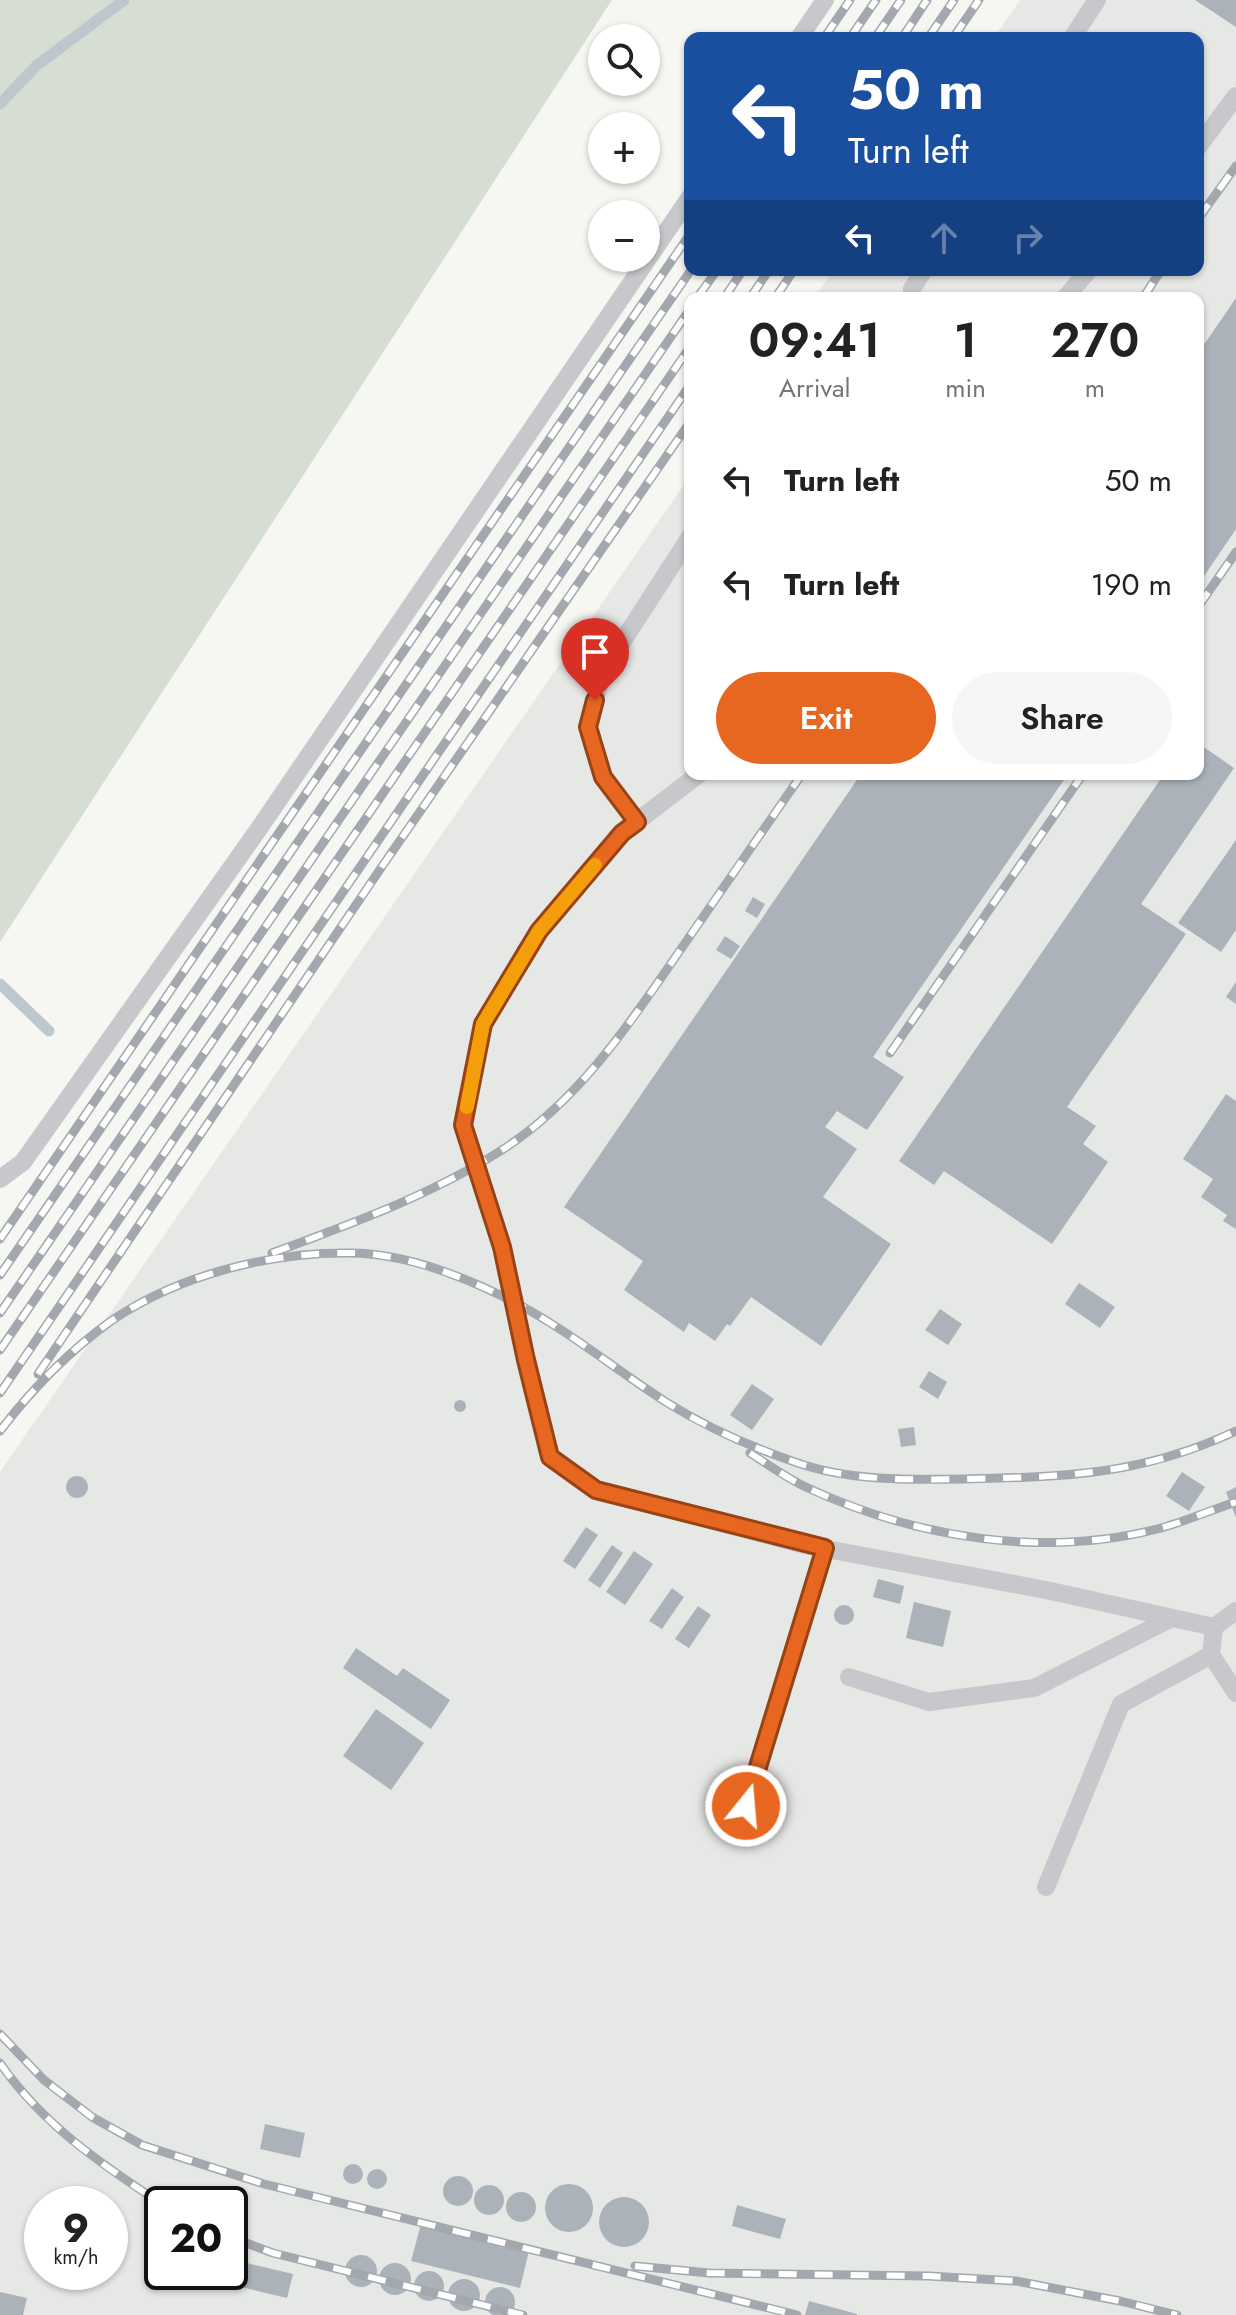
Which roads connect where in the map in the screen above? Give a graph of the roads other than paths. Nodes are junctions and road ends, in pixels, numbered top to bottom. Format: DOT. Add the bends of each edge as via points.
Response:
graph roads {
  1 [pos="825,0"];
  2 [pos="1097,0"];
  3 [pos="803,32"];
  4 [pos="1076,32"];
  5 [pos="1236,96"];
  6 [pos="1204,139"];
  7 [pos="684,206"];
  8 [pos="1084,276"];
  9 [pos="1070,292"];
  10 [pos="684,546"];
  11 [pos="691,780"];
  12 [pos="637,822"];
  13 [pos="0,1179"];
  14 [pos="825,1548"];
  15 [pos="1236,1611"];
  16 [pos="1172,1618"];
  17 [pos="1214,1627"];
  18 [pos="1211,1655"];
  19 [pos="849,1677"];
  20 [pos="1236,1693"];
  21 [pos="746,1806"];
  22 [pos="1046,1887"];
  1 -- 3 [label="lane"];
  2 -- 4 [label="lane"];
  5 -- 6 [label="lane"];
  7 -- 13 [label="lane" via="258,830 23,1162"];
  8 -- 9 [label="lane"];
  10 -- 12 [label="lane" via="602,673 588,727 603,777"];
  11 -- 12 [label="lane"];
  12 -- 14 [label="lane" via="539,931 483,1024 463,1125 502,1247 550,1457 596,1490"];
  14 -- 16 [label="lane"];
  14 -- 21 [label="lane"];
  15 -- 17 [label="lane"];
  16 -- 17 [label="lane"];
  16 -- 19 [label="lane" via="1034,1688 929,1702"];
  17 -- 18 [label="lane"];
  18 -- 20 [label="lane"];
  18 -- 22 [label="lane" via="1121,1704"];
}
